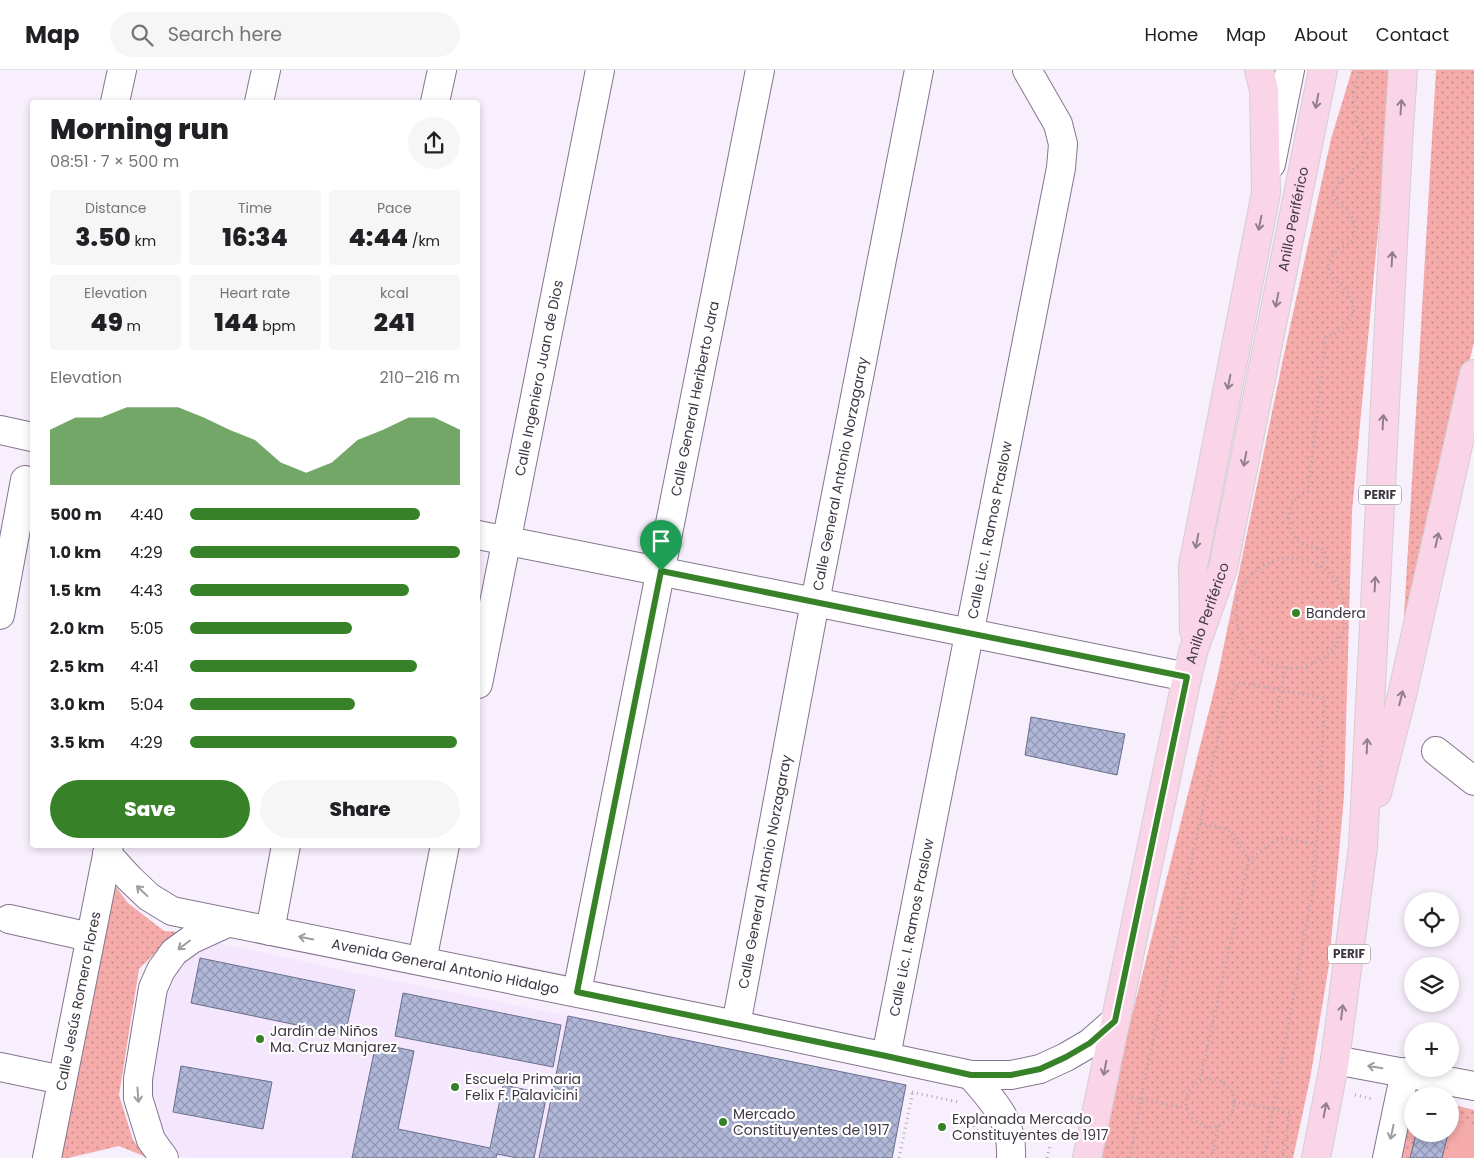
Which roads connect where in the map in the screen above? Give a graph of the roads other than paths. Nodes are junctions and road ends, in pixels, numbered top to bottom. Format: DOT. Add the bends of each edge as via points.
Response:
graph roads {
  1 [pos="122,70"];
  2 [pos="266,70"];
  3 [pos="442,70"];
  4 [pos="600,70"];
  5 [pos="760,70"];
  6 [pos="919,70"];
  7 [pos="1027,70"];
  8 [pos="1258,70"];
  9 [pos="1290,70"];
  10 [pos="1323,70"];
  11 [pos="1403,70"];
  12 [pos="115,100"];
  13 [pos="259,100"];
  14 [pos="435,100"];
  15 [pos="1266,193"];
  16 [pos="1474,374"];
  17 [pos="0,430"];
  18 [pos="30,437"];
  19 [pos="25,480"];
  20 [pos="480,536"];
  21 [pos="506,541"];
  22 [pos="661,571"];
  23 [pos="815,602"];
  24 [pos="0,615"];
  25 [pos="970,633"];
  26 [pos="1194,649"];
  27 [pos="480,674"];
  28 [pos="1187,677"];
  29 [pos="1436,751"];
  30 [pos="1474,781"];
  31 [pos="1363,847"];
  32 [pos="285,848"];
  33 [pos="444,848"];
  34 [pos="108,849"];
  35 [pos="9,919"];
  36 [pos="227,923"];
  37 [pos="270,931"];
  38 [pos="90,937"];
  39 [pos="422,961"];
  40 [pos="577,992"];
  41 [pos="1115,1021"];
  42 [pos="736,1025"];
  43 [pos="886,1056"];
  44 [pos="1335,1060"];
  45 [pos="0,1067"];
  46 [pos="1404,1072"];
  47 [pos="971,1075"];
  48 [pos="1404,1077"];
  49 [pos="1430,1077"];
  50 [pos="62,1080"];
  51 [pos="1474,1086"];
  52 [pos="47,1158"];
  53 [pos="164,1158"];
  54 [pos="1011,1158"];
  55 [pos="1087,1158"];
  56 [pos="1316,1158"];
  57 [pos="1387,1158"];
  1 -- 12 [label="street"];
  2 -- 13 [label="street"];
  3 -- 14 [label="street"];
  4 -- 21 [label="street, Calle Ingeniero Juan de Dios"];
  5 -- 22 [label="street, Calle General Heriberto Jara"];
  6 -- 23 [label="street, Calle General Antonio Norzagaray"];
  7 -- 25 [label="street, Calle Lic. I. Ramos Praslow" via="1058,124 1063,144 1061,168"];
  8 -- 15 [label="main road" via="1264,90"];
  9 -- 15 [label="street"];
  10 -- 26 [label="main road, Anillo Periférico, one-way" via="1223,568"];
  31 -- 11 [label="main road, PERIF, one-way"];
  15 -- 26 [label="main road, one-way" via="1193,566"];
  31 -- 16 [label="main road, one-way" via="1402,695"];
  17 -- 18 [label="street"];
  19 -- 24 [label="street"];
  20 -- 21 [label="street"];
  21 -- 22 [label="street"];
  21 -- 27 [label="street, Calle Ingeniero Juan de Dios"];
  22 -- 23 [label="street"];
  22 -- 40 [label="street, Calle General Heriberto Jara"];
  23 -- 25 [label="street"];
  23 -- 42 [label="street, Calle General Antonio Norzagaray"];
  25 -- 28 [label="street"];
  25 -- 43 [label="street, Calle Lic. I. Ramos Praslow"];
  26 -- 28 [label="main road, Anillo Periférico"];
  28 -- 41 [label="main road, Anillo Periférico"];
  29 -- 30 [label="street"];
  44 -- 31 [label="main road, PERIF, one-way"];
  32 -- 37 [label="street"];
  33 -- 39 [label="street"];
  36 -- 34 [label="street, Avenida General Antonio Hidalgo, one-way" via="172,911 149,898 129,878"];
  34 -- 38 [label="street, Calle Jesús Romero Flores"];
  35 -- 38 [label="street"];
  36 -- 37 [label="street, Avenida General Antonio Hidalgo"];
  36 -- 53 [label="street, one-way" via="192,938 174,952 153,988 138,1079 138,1098 151,1140"];
  39 -- 37 [label="street, Avenida General Antonio Hidalgo, one-way"];
  38 -- 50 [label="street, Calle Jesús Romero Flores"];
  39 -- 40 [label="street, Avenida General Antonio Hidalgo"];
  40 -- 42 [label="street, Avenida General Antonio Hidalgo"];
  41 -- 47 [label="street, Avenida General Antonio Hidalgo" via="1090,1043 1040,1069 1011,1075"];
  41 -- 55 [label="main road, Anillo Periférico, one-way"];
  42 -- 43 [label="street, Avenida General Antonio Hidalgo"];
  43 -- 47 [label="street, Avenida General Antonio Hidalgo"];
  46 -- 44 [label="street, one-way"];
  56 -- 44 [label="main road, PERIF, one-way"];
  45 -- 50 [label="street"];
  47 -- 54 [label="street" via="1008,1126"];
  48 -- 57 [label="street, one-way"];
  49 -- 51 [label="street"];
  50 -- 52 [label="street, Calle Jesús Romero Flores"];
}
